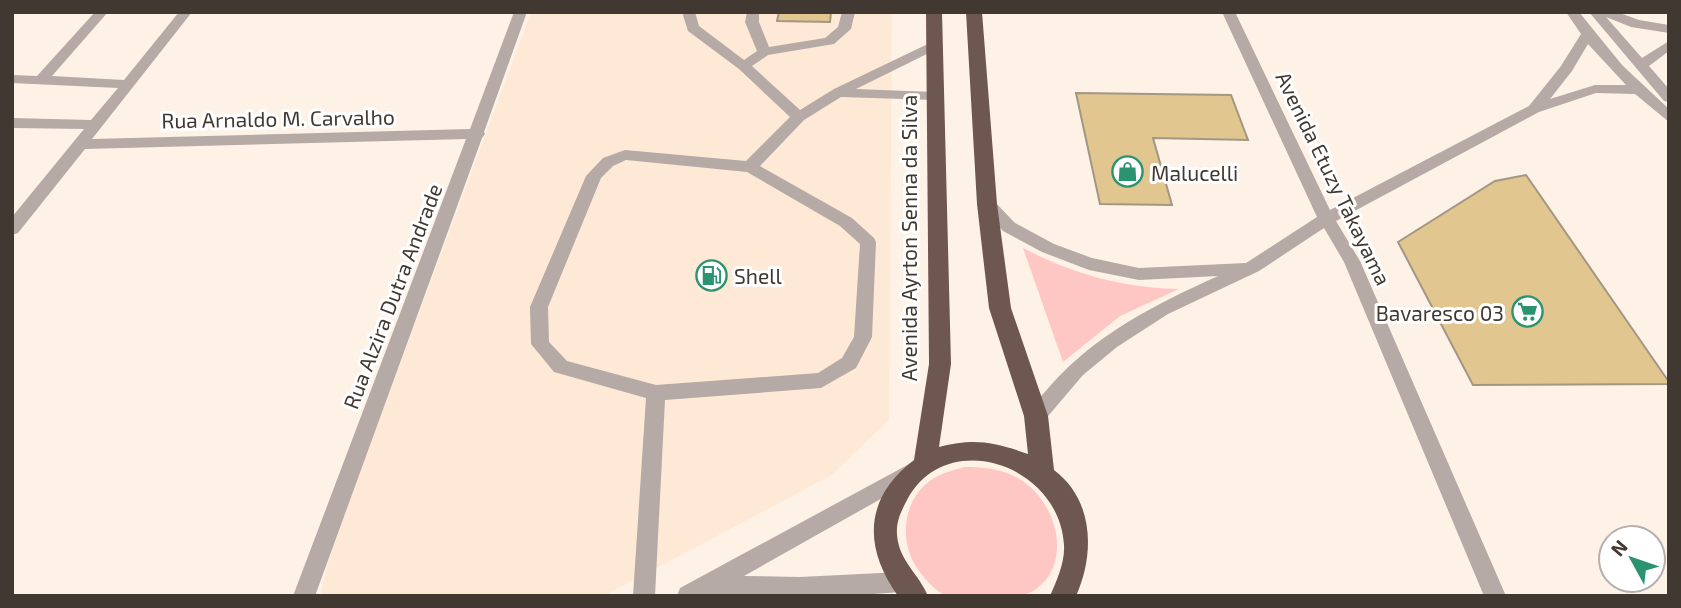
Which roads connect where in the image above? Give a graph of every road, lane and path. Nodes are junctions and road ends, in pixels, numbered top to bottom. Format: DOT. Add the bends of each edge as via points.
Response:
graph roads {
  1 [pos="102,12"];
  2 [pos="186,12"];
  3 [pos="521,12"];
  4 [pos="688,12"];
  5 [pos="753,12"];
  6 [pos="849,12"];
  7 [pos="934,12"];
  8 [pos="974,12"];
  9 [pos="1228,12"];
  10 [pos="1572,12"];
  11 [pos="1595,12"];
  12 [pos="1605,12"];
  13 [pos="1669,29"];
  14 [pos="1587,35"];
  15 [pos="1669,45"];
  16 [pos="934,46"];
  17 [pos="764,52"];
  18 [pos="1642,64"];
  19 [pos="744,66"];
  20 [pos="12,79"];
  21 [pos="40,80"];
  22 [pos="128,84"];
  23 [pos="1637,90"];
  24 [pos="839,92"];
  25 [pos="934,96"];
  26 [pos="1669,98"];
  27 [pos="1534,109"];
  28 [pos="799,117"];
  29 [pos="1669,117"];
  30 [pos="12,123"];
  31 [pos="95,125"];
  32 [pos="478,134"];
  33 [pos="79,144"];
  34 [pos="750,167"];
  35 [pos="987,204"];
  36 [pos="1326,219"];
  37 [pos="12,229"];
  38 [pos="1253,267"];
  39 [pos="656,393"];
  40 [pos="1035,416"];
  41 [pos="918,467"];
  42 [pos="1042,475"];
  43 [pos="1075,583"];
  44 [pos="710,586"];
  45 [pos="908,589"];
  46 [pos="304,596"];
  47 [pos="644,596"];
  48 [pos="688,596"];
  49 [pos="1063,596"];
  50 [pos="1496,596"];
  1 -- 21 [label="street"];
  2 -- 22 [label="street"];
  3 -- 32 [label="street, Rua Alzira Dutra Andrade"];
  4 -- 19 [label="street" via="693,29"];
  5 -- 17 [label="street" via="752,23"];
  6 -- 17 [label="street" via="844,29 829,41"];
  7 -- 16 [label="highway, Avenida Ayrton Senna da Silva"];
  8 -- 35 [label="highway"];
  9 -- 36 [label="street, Avenida Etuzy Takayama"];
  10 -- 14 [label="street"];
  11 -- 18 [label="street"];
  12 -- 13 [label="street" via="1636,24"];
  14 -- 23 [label="street"];
  14 -- 27 [label="street"];
  15 -- 18 [label="street"];
  16 -- 24 [label="street"];
  16 -- 25 [label="highway, Avenida Ayrton Senna da Silva"];
  17 -- 19 [label="street"];
  18 -- 26 [label="street"];
  19 -- 28 [label="street"];
  20 -- 21 [label="street"];
  21 -- 22 [label="street"];
  22 -- 31 [label="street"];
  23 -- 27 [label="street" via="1595,89"];
  23 -- 29 [label="street"];
  24 -- 25 [label="street"];
  24 -- 28 [label="street"];
  25 -- 41 [label="highway, Avenida Ayrton Senna da Silva" via="940,364"];
  27 -- 36 [label="street"];
  28 -- 34 [label="street"];
  30 -- 31 [label="street"];
  31 -- 33 [label="street"];
  32 -- 33 [label="street, Rua Arnaldo M. Carvalho"];
  32 -- 46 [label="street, Rua Alzira Dutra Andrade"];
  33 -- 37 [label="street"];
  34 -- 39 [label="street" via="846,222 868,242 863,337 849,363 821,380"];
  34 -- 39 [label="street" via="625,155 608,162 594,176 539,307 540,344 561,367"];
  35 -- 38 [label="street" via="1009,227 1089,264 1139,274"];
  35 -- 40 [label="highway" via="1000,308"];
  36 -- 38 [label="street"];
  36 -- 50 [label="street, Avenida Etuzy Takayama" via="1352,261"];
  38 -- 40 [label="street" via="1162,309 1111,342 1076,370"];
  39 -- 47 [label="street"];
  40 -- 42 [label="highway"];
  41 -- 42 [label="highway" via="961,450 989,451 1017,459"];
  41 -- 44 [label="street"];
  41 -- 45 [label="highway" via="894,494 885,522 887,552"];
  42 -- 43 [label="highway" via="1062,496 1073,518"];
  43 -- 49 [label="highway"];
  44 -- 45 [label="street"];
  44 -- 48 [label="street"];
}
